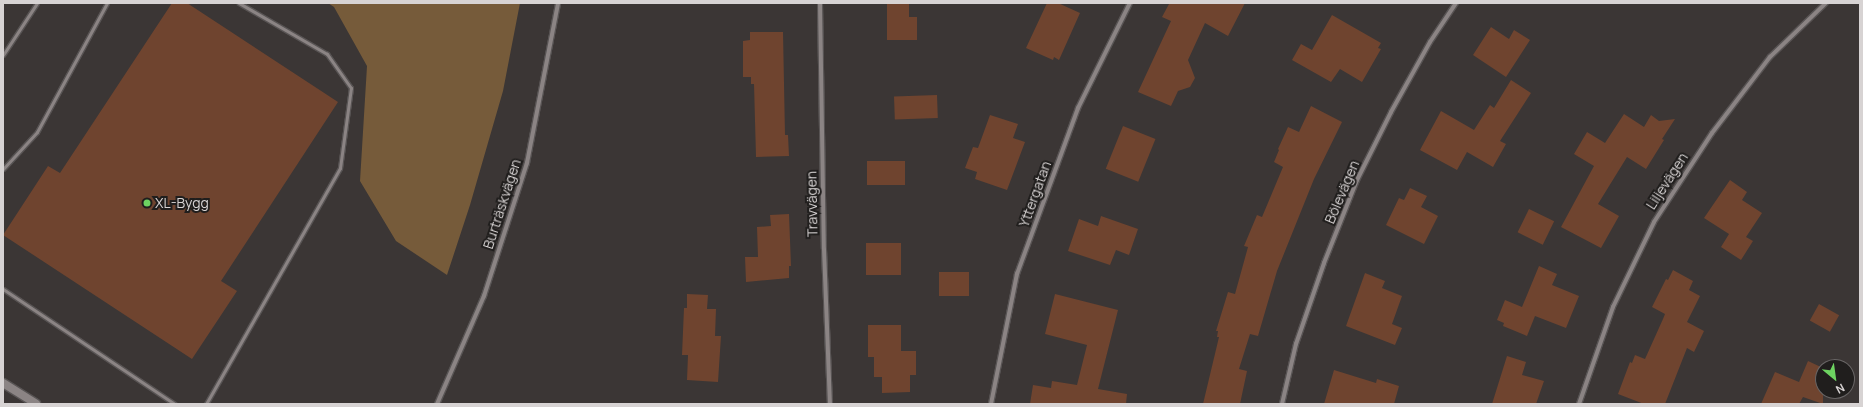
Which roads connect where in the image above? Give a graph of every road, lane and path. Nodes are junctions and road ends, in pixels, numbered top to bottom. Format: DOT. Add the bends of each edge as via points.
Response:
graph roads {
  1 [pos="37,3"];
  2 [pos="107,3"];
  3 [pos="239,3"];
  4 [pos="558,3"];
  5 [pos="820,3"];
  6 [pos="1130,3"];
  7 [pos="1456,3"];
  8 [pos="1826,3"];
  9 [pos="3,55"];
  10 [pos="3,169"];
  11 [pos="3,290"];
  12 [pos="3,383"];
  13 [pos="36,404"];
  14 [pos="175,404"];
  15 [pos="206,404"];
  16 [pos="437,404"];
  17 [pos="830,404"];
  18 [pos="991,404"];
  19 [pos="1282,404"];
  20 [pos="1579,404"];
  1 -- 9 [label="lane"];
  2 -- 10 [label="lane" via="37,132"];
  3 -- 15 [label="lane" via="327,54 351,88 340,168"];
  4 -- 16 [label="street, Burträskvägen" via="527,163 484,296"];
  5 -- 17 [label="street, Travvägen" via="824,249"];
  6 -- 18 [label="street, Yttergatan" via="1078,108 1017,274"];
  7 -- 19 [label="street, Bölevägen" via="1391,112 1357,180 1296,344"];
  8 -- 20 [label="street, Liljevägen" via="1770,57 1712,133 1654,222 1613,307"];
  11 -- 14 [label="lane"];
  12 -- 13 [label="street"];
}
